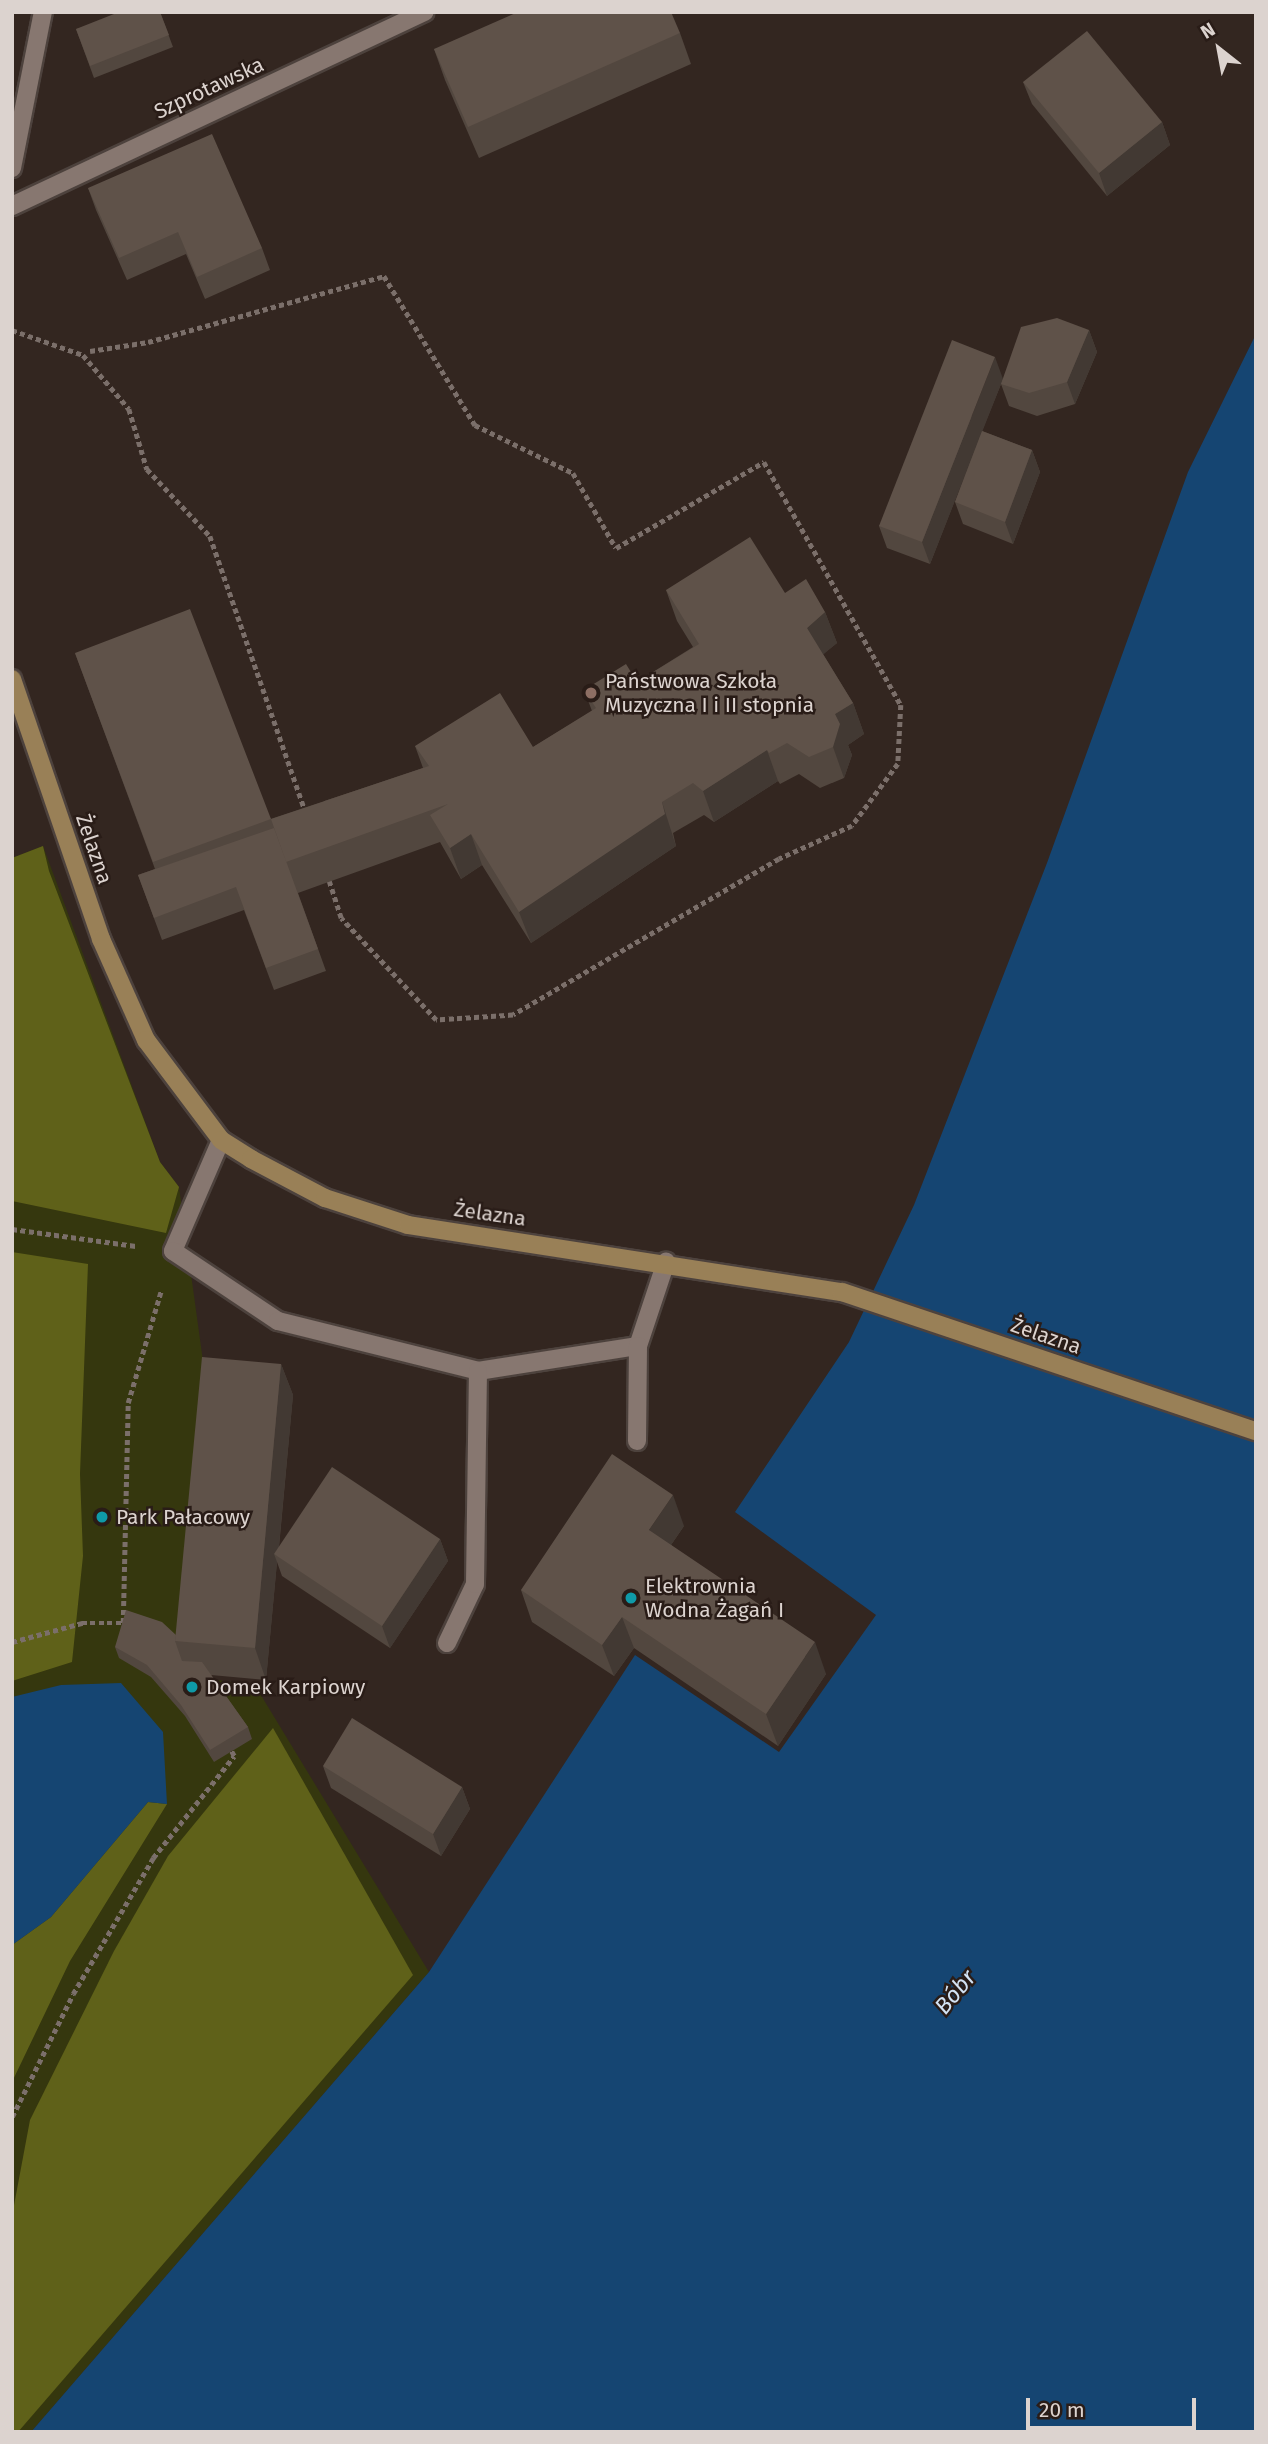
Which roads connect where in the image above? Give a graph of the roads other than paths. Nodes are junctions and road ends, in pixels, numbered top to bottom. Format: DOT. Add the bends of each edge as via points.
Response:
graph roads {
  1 [pos="43,12"];
  2 [pos="425,12"];
  3 [pos="12,169"];
  4 [pos="12,206"];
  5 [pos="12,680"];
  6 [pos="221,1140"];
  7 [pos="666,1262"];
  8 [pos="638,1346"];
  9 [pos="478,1371"];
  10 [pos="1256,1431"];
  11 [pos="638,1441"];
  12 [pos="447,1643"];
  1 -- 3 [label="street"];
  2 -- 4 [label="street, Szprotawska"];
  5 -- 6 [label="street, Żelazna" via="101,939 146,1040"];
  6 -- 7 [label="street, Żelazna" via="326,1198 408,1225"];
  6 -- 9 [label="street" via="173,1251 278,1321"];
  7 -- 8 [label="street"];
  7 -- 10 [label="street, Żelazna" via="842,1292"];
  8 -- 9 [label="street"];
  8 -- 11 [label="street"];
  9 -- 12 [label="street" via="475,1584"];
}
